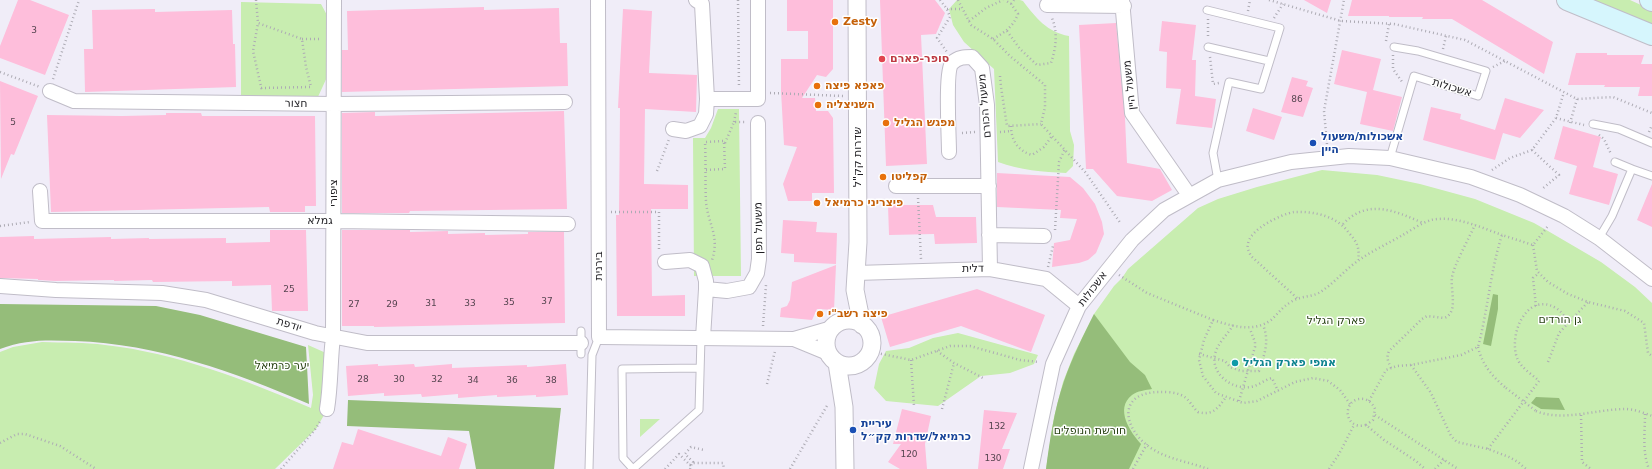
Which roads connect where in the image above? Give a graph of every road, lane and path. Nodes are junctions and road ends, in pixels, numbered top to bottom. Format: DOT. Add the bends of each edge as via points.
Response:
graph roads {
  1 [pos="79,0"];
  2 [pos="256,0"];
  3 [pos="334,0"];
  4 [pos="598,0"];
  5 [pos="738,0"];
  6 [pos="758,0"];
  7 [pos="857,0"];
  8 [pos="940,0"];
  9 [pos="958,0"];
  10 [pos="1004,0"];
  11 [pos="1014,0"];
  12 [pos="1269,0"];
  13 [pos="1344,0"];
  14 [pos="1567,0"];
  15 [pos="700,1"];
  16 [pos="1123,3"];
  17 [pos="1011,4"];
  18 [pos="1284,4"];
  19 [pos="1047,5"];
  20 [pos="947,9"];
  21 [pos="963,9"];
  22 [pos="1207,10"];
  23 [pos="969,21"];
  24 [pos="1341,21"];
  25 [pos="258,24"];
  26 [pos="1389,24"];
  27 [pos="1270,25"];
  28 [pos="1007,31"];
  29 [pos="1652,35"];
  30 [pos="1446,36"];
  31 [pos="937,38"];
  32 [pos="302,39"];
  33 [pos="334,39"];
  34 [pos="993,39"];
  35 [pos="1385,45"];
  36 [pos="1208,47"];
  37 [pos="1394,47"];
  38 [pos="1440,57"];
  39 [pos="1269,61"];
  40 [pos="1393,69"];
  41 [pos="0,72"];
  42 [pos="1000,76"];
  43 [pos="261,88"];
  44 [pos="50,91"];
  45 [pos="1409,91"];
  46 [pos="1564,92"];
  47 [pos="758,93"];
  48 [pos="858,96"];
  49 [pos="707,99"];
  50 [pos="739,99"];
  51 [pos="1577,99"];
  52 [pos="565,102"];
  53 [pos="266,103"];
  54 [pos="334,104"];
  55 [pos="1652,114"];
  56 [pos="1556,118"];
  57 [pos="758,123"];
  58 [pos="1570,123"];
  59 [pos="1041,124"];
  60 [pos="1590,125"];
  61 [pos="1011,126"];
  62 [pos="673,129"];
  63 [pos="988,132"];
  64 [pos="949,134"];
  65 [pos="1052,136"];
  66 [pos="1652,143"];
  67 [pos="724,144"];
  68 [pos="1327,144"];
  69 [pos="1064,149"];
  70 [pos="1532,150"];
  71 [pos="949,152"];
  72 [pos="1390,158"];
  73 [pos="1615,162"];
  74 [pos="1632,168"];
  75 [pos="657,170"];
  76 [pos="706,170"];
  77 [pos="1492,170"];
  78 [pos="1652,176"];
  79 [pos="1218,180"];
  80 [pos="896,186"];
  81 [pos="918,186"];
  82 [pos="989,186"];
  83 [pos="1542,189"];
  84 [pos="40,191"];
  85 [pos="1189,195"];
  86 [pos="598,212"];
  87 [pos="42,221"];
  88 [pos="334,221"];
  89 [pos="568,224"];
  90 [pos="1121,224"];
  91 [pos="1343,224"];
  92 [pos="1424,224"];
  93 [pos="1475,225"];
  94 [pos="0,226"];
  95 [pos="1548,226"];
  96 [pos="989,235"];
  97 [pos="1502,235"];
  98 [pos="1049,236"];
  99 [pos="1599,238"];
  100 [pos="1533,244"];
  101 [pos="1358,261"];
  102 [pos="665,262"];
  103 [pos="702,266"];
  104 [pos="990,269"];
  105 [pos="921,270"];
  106 [pos="856,273"];
  107 [pos="1539,273"];
  108 [pos="1118,275"];
  109 [pos="1046,279"];
  110 [pos="1652,279"];
  111 [pos="0,286"];
  112 [pos="706,289"];
  113 [pos="856,290"];
  114 [pos="1297,298"];
  115 [pos="1588,302"];
  116 [pos="1079,306"];
  117 [pos="1536,306"];
  118 [pos="764,308"];
  119 [pos="1213,320"];
  120 [pos="1569,322"];
  121 [pos="862,325"];
  122 [pos="1233,325"];
  123 [pos="1263,325"];
  124 [pos="835,326"];
  125 [pos="1250,329"];
  126 [pos="333,336"];
  127 [pos="599,337"];
  128 [pos="702,338"];
  129 [pos="763,338"];
  130 [pos="778,338"];
  131 [pos="794,339"];
  132 [pos="581,343"];
  133 [pos="1478,347"];
  134 [pos="937,351"];
  135 [pos="877,353"];
  136 [pos="1199,354"];
  137 [pos="1652,356"];
  138 [pos="833,358"];
  139 [pos="1215,358"];
  140 [pos="911,360"];
  141 [pos="1039,362"];
  142 [pos="1548,362"];
  143 [pos="954,363"];
  144 [pos="860,364"];
  145 [pos="1411,366"];
  146 [pos="700,368"];
  147 [pos="1392,368"];
  148 [pos="1247,372"];
  149 [pos="986,379"];
  150 [pos="767,384"];
  151 [pos="1243,387"];
  152 [pos="1278,391"];
  153 [pos="1226,397"];
  154 [pos="1369,401"];
  155 [pos="1239,402"];
  156 [pos="837,404"];
  157 [pos="1350,404"];
  158 [pos="914,406"];
  159 [pos="942,409"];
  160 [pos="327,410"];
  161 [pos="1645,414"];
  162 [pos="1581,415"];
  163 [pos="1375,416"];
  164 [pos="1652,416"];
  165 [pos="1354,424"];
  166 [pos="1366,426"];
  167 [pos="0,443"];
  168 [pos="1146,444"];
  169 [pos="704,450"];
  170 [pos="1488,450"];
  171 [pos="1444,460"];
  172 [pos="692,463"];
  173 [pos="96,469"];
  174 [pos="281,469"];
  175 [pos="589,469"];
  176 [pos="665,469"];
  177 [pos="690,469"];
  178 [pos="724,469"];
  179 [pos="790,469"];
  180 [pos="845,469"];
  181 [pos="1031,469"];
  182 [pos="1133,469"];
  183 [pos="1208,469"];
  184 [pos="1329,469"];
  185 [pos="1425,469"];
  186 [pos="1435,469"];
  187 [pos="1458,469"];
  188 [pos="1526,469"];
  189 [pos="1591,469"];
  190 [pos="1649,469"];
  1 -- 44 [label="path"];
  2 -- 25 [label="path"];
  3 -- 33 [label="street, ציפורי"];
  4 -- 86 [label="street, בירנית"];
  5 -- 50 [label="path"];
  6 -- 47 [label="street"];
  7 -- 48 [label="street, שדרות קק\"ל"];
  8 -- 20 [label="path"];
  9 -- 21 [label="path"];
  10 -- 17 [label="path"];
  10 -- 23 [label="path" via="986,8"];
  11 -- 17 [label="path"];
  12 -- 18 [label="path"];
  13 -- 24 [label="path"];
  14 -- 29 [label="main road"];
  15 -- 49 [label="street"];
  16 -- 19 [label="street, משעול היין"];
  16 -- 85 [label="street, משעול היין" via="1132,113"];
  17 -- 28 [label="path" via="1018,14"];
  18 -- 24 [label="path"];
  18 -- 27 [label="path"];
  19 -- 28 [label="path" via="1056,26 1055,50 1051,63 1037,65 1020,49"];
  20 -- 21 [label="path"];
  20 -- 31 [label="path" via="950,17"];
  21 -- 23 [label="path"];
  22 -- 27 [label="lane"];
  23 -- 34 [label="path"];
  24 -- 26 [label="path"];
  24 -- 68 [label="path" via="1324,111"];
  25 -- 32 [label="path"];
  25 -- 43 [label="path" via="253,52"];
  26 -- 30 [label="path"];
  26 -- 35 [label="path"];
  27 -- 39 [label="lane" via="1280,28"];
  28 -- 34 [label="path"];
  30 -- 38 [label="path"];
  30 -- 46 [label="path" via="1465,40"];
  32 -- 33 [label="path"];
  32 -- 43 [label="path" via="312,87"];
  33 -- 54 [label="street, ציפורי"];
  34 -- 59 [label="path" via="1010,57 1045,85 1045,107"];
  36 -- 39 [label="lane"];
  37 -- 38 [label="lane, אשכולות"];
  38 -- 45 [label="lane, אשכולות" via="1486,71 1478,96 1414,76"];
  39 -- 79 [label="lane" via="1261,89 1229,82 1213,154"];
  40 -- 45 [label="path"];
  41 -- 44 [label="path"];
  42 -- 61 [label="path" via="1007,126"];
  43 -- 53 [label="path"];
  44 -- 53 [label="street, חצור" via="74,101"];
  45 -- 72 [label="lane, אשכולות"];
  46 -- 51 [label="path"];
  46 -- 56 [label="path"];
  47 -- 48 [label="path"];
  47 -- 50 [label="street" via="758,99"];
  48 -- 106 [label="street, שדרות קק\"ל"];
  49 -- 50 [label="street"];
  49 -- 62 [label="street" via="706,114 700,126 686,130"];
  51 -- 55 [label="path" via="1613,97"];
  51 -- 58 [label="path"];
  52 -- 54 [label="street, חצור"];
  53 -- 54 [label="street, חצור"];
  54 -- 88 [label="street, ציפורי"];
  56 -- 58 [label="path"];
  56 -- 70 [label="path"];
  57 -- 67 [label="path" via="734,122"];
  57 -- 112 [label="street, משעול תפן" via="757,273 748,287 727,291"];
  58 -- 60 [label="path"];
  59 -- 61 [label="path"];
  59 -- 65 [label="path"];
  60 -- 66 [label="lane" via="1619,129"];
  60 -- 73 [label="path" via="1604,139"];
  61 -- 65 [label="path" via="1015,144 1025,153 1032,155 1044,147"];
  62 -- 75 [label="path"];
  63 -- 64 [label="path"];
  63 -- 64 [label="street, משעול הכורם" via="982,68 972,57 958,58 951,64 948,76"];
  63 -- 82 [label="street, משעול הכורם"];
  64 -- 71 [label="street, משעול הכורם"];
  65 -- 69 [label="path"];
  67 -- 76 [label="path" via="725,169"];
  67 -- 76 [label="path" via="724,141 705,142"];
  69 -- 90 [label="path" via="1086,173"];
  69 -- 98 [label="path" via="1059,162"];
  70 -- 77 [label="path" via="1510,158"];
  70 -- 83 [label="path" via="1559,175"];
  72 -- 79 [label="street, אשכולות" via="1349,156 1292,162"];
  72 -- 99 [label="street, אשכולות" via="1471,177 1520,195 1564,216"];
  73 -- 74 [label="lane"];
  74 -- 78 [label="lane"];
  74 -- 99 [label="lane" via="1612,216"];
  76 -- 103 [label="path" via="708,216 715,235 715,251 712,262"];
  79 -- 85 [label="street, אשכולות"];
  80 -- 81 [label="street"];
  81 -- 82 [label="street"];
  81 -- 105 [label="path"];
  82 -- 96 [label="street, משעול הכורם"];
  84 -- 87 [label="street"];
  85 -- 116 [label="street, אשכולות" via="1164,210 1132,240"];
  86 -- 102 [label="path" via="658,212 659,262"];
  86 -- 127 [label="street, בירנית"];
  87 -- 88 [label="street, גמלא"];
  87 -- 94 [label="path"];
  88 -- 89 [label="street, גמלא"];
  88 -- 126 [label="street, ציפורי"];
  91 -- 92 [label="path" via="1360,212 1376,208"];
  91 -- 101 [label="path" via="1359,246"];
  91 -- 114 [label="path" via="1323,215 1293,212 1265,224 1248,242 1251,256"];
  92 -- 93 [label="path" via="1431,220 1452,220"];
  92 -- 101 [label="path"];
  93 -- 97 [label="path"];
  93 -- 147 [label="path" via="1451,278 1450,314 1444,318 1427,316 1422,319 1389,351 1387,359"];
  95 -- 100 [label="path"];
  96 -- 98 [label="street"];
  96 -- 104 [label="street, משעול הכורם"];
  97 -- 100 [label="path"];
  97 -- 133 [label="path" via="1495,256"];
  98 -- 109 [label="path"];
  99 -- 110 [label="street, אשכולות"];
  100 -- 107 [label="path"];
  101 -- 114 [label="path" via="1321,292"];
  102 -- 103 [label="street" via="690,260"];
  103 -- 112 [label="street"];
  104 -- 105 [label="street, דלית"];
  104 -- 109 [label="street, דלית"];
  105 -- 106 [label="street, דלית"];
  106 -- 113 [label="street, שדרות קק\"ל"];
  107 -- 115 [label="path" via="1556,287"];
  107 -- 117 [label="path" via="1533,278"];
  108 -- 119 [label="path" via="1148,293"];
  109 -- 116 [label="street, דלית"];
  111 -- 126 [label="street, יודפת" via="162,293 206,300 315,333"];
  112 -- 128 [label="street"];
  113 -- 121 [label="street, שדרות קק\"ל"];
  113 -- 124 [label="street"];
  114 -- 123 [label="path" via="1283,306"];
  115 -- 120 [label="path"];
  115 -- 137 [label="path" via="1625,311 1644,324 1648,353"];
  116 -- 181 [label="street, אשכולות" via="1053,364"];
  117 -- 120 [label="path" via="1556,308"];
  117 -- 170 [label="path" via="1523,315 1515,345 1518,361 1539,381"];
  118 -- 129 [label="path"];
  119 -- 122 [label="path"];
  119 -- 136 [label="path"];
  120 -- 142 [label="path" via="1559,332"];
  121 -- 124 [label="street" via="849,321"];
  121 -- 144 [label="street" via="869,333 871,347 869,354"];
  122 -- 125 [label="path"];
  122 -- 139 [label="path" via="1216,351"];
  123 -- 125 [label="path"];
  123 -- 148 [label="path" via="1267,334 1266,348 1259,371"];
  124 -- 131 [label="street"];
  124 -- 138 [label="street" via="827,336 826,342"];
  125 -- 148 [label="path" via="1255,347"];
  126 -- 132 [label="street, יודפת" via="367,343"];
  126 -- 160 [label="street, ציפורי"];
  127 -- 128 [label="street"];
  127 -- 175 [label="lane" via="592,355"];
  128 -- 129 [label="street"];
  128 -- 146 [label="lane"];
  129 -- 130 [label="street"];
  130 -- 131 [label="street"];
  130 -- 150 [label="path"];
  131 -- 138 [label="street"];
  133 -- 145 [label="path" via="1461,355"];
  133 -- 162 [label="path, bridge" via="1486,367 1497,381 1536,411 1546,414"];
  134 -- 140 [label="path"];
  134 -- 141 [label="path" via="950,346 970,346 1020,360"];
  134 -- 143 [label="path"];
  135 -- 140 [label="path"];
  136 -- 139 [label="path"];
  136 -- 153 [label="path" via="1203,376 1216,393"];
  138 -- 144 [label="street" via="845,366"];
  138 -- 156 [label="street"];
  139 -- 148 [label="path" via="1225,361 1230,367"];
  139 -- 151 [label="path" via="1221,376 1229,383"];
  140 -- 158 [label="path"];
  143 -- 149 [label="path"];
  143 -- 159 [label="path"];
  144 -- 156 [label="street"];
  145 -- 147 [label="path"];
  145 -- 170 [label="path" via="1431,393 1451,436 1457,442"];
  146 -- 146 [label="lane" via="622,368 623,458 633,469 699,410"];
  147 -- 154 [label="path" via="1386,370"];
  148 -- 151 [label="path"];
  151 -- 152 [label="path" via="1254,387 1272,378"];
  151 -- 155 [label="path"];
  152 -- 155 [label="path" via="1257,401"];
  152 -- 157 [label="path" via="1295,382 1313,378 1328,381 1340,390"];
  153 -- 155 [label="path"];
  153 -- 168 [label="path" via="1218,409 1209,412 1198,412 1179,394 1151,392 1133,399 1128,416 1138,437"];
  154 -- 157 [label="path" via="1357,400"];
  154 -- 163 [label="path" via="1375,409"];
  156 -- 179 [label="path"];
  156 -- 180 [label="street"];
  157 -- 165 [label="path" via="1348,415"];
  160 -- 174 [label="path" via="314,431"];
  161 -- 162 [label="path" via="1627,409"];
  161 -- 164 [label="path"];
  161 -- 190 [label="path" via="1644,442"];
  162 -- 189 [label="path" via="1582,462"];
  163 -- 166 [label="path"];
  163 -- 171 [label="path"];
  165 -- 166 [label="path"];
  165 -- 184 [label="path"];
  166 -- 185 [label="path"];
  167 -- 173 [label="path" via="17,434 25,434 60,446"];
  168 -- 182 [label="path"];
  168 -- 183 [label="path" via="1167,455"];
  169 -- 172 [label="path" via="691,447 685,454"];
  170 -- 188 [label="path" via="1508,457"];
  171 -- 186 [label="path"];
  171 -- 187 [label="path"];
  172 -- 176 [label="path" via="690,465 678,454"];
  172 -- 177 [label="path"];
  172 -- 178 [label="path" via="723,463"];
}
